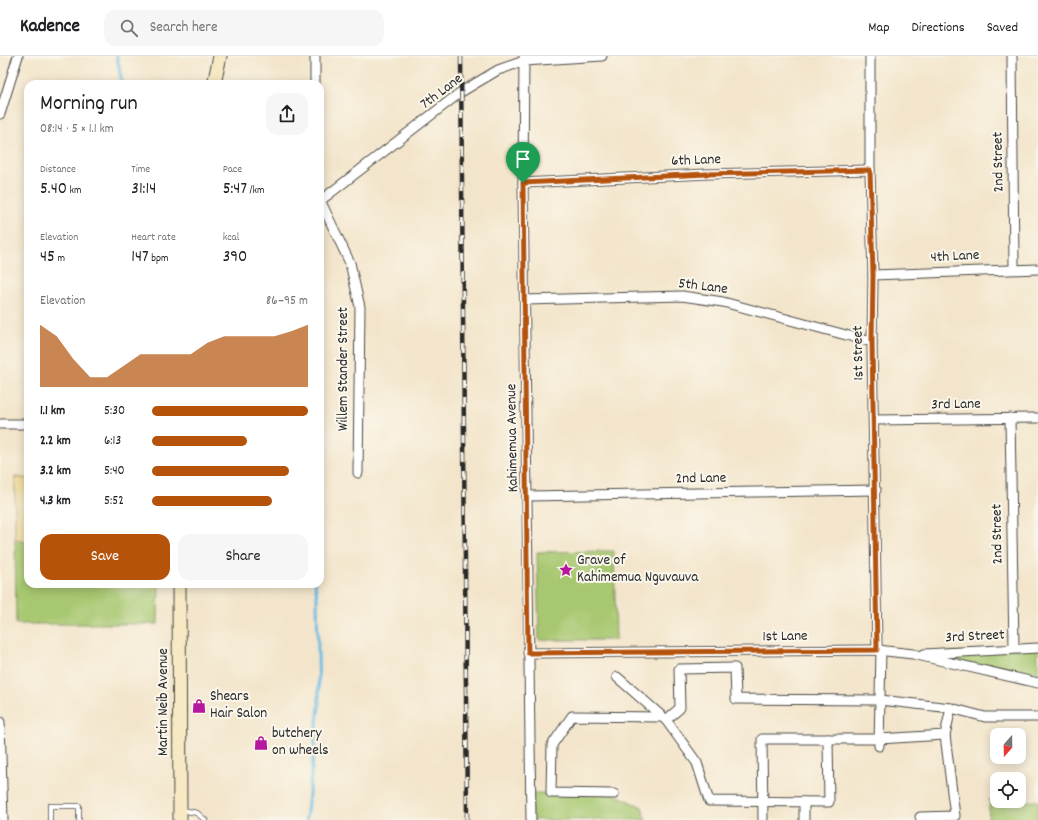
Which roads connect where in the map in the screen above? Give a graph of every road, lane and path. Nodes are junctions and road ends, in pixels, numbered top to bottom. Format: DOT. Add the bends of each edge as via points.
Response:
graph roads {
  1 [pos="18,56"];
  2 [pos="220,56"];
  3 [pos="315,56"];
  4 [pos="602,56"];
  5 [pos="870,56"];
  6 [pos="1012,56"];
  7 [pos="524,59"];
  8 [pos="215,80"];
  9 [pos="315,80"];
  10 [pos="0,114"];
  11 [pos="870,170"];
  12 [pos="523,183"];
  13 [pos="324,198"];
  14 [pos="324,209"];
  15 [pos="1014,268"];
  16 [pos="1038,269"];
  17 [pos="873,275"];
  18 [pos="525,300"];
  19 [pos="872,342"];
  20 [pos="1010,418"];
  21 [pos="1038,418"];
  22 [pos="875,420"];
  23 [pos="0,424"];
  24 [pos="24,424"];
  25 [pos="358,473"];
  26 [pos="876,490"];
  27 [pos="528,496"];
  28 [pos="179,588"];
  29 [pos="1014,648"];
  30 [pos="1038,648"];
  31 [pos="879,650"];
  32 [pos="528,653"];
  33 [pos="913,654"];
  34 [pos="617,677"];
  35 [pos="1038,684"];
  36 [pos="880,700"];
  37 [pos="951,708"];
  38 [pos="1038,717"];
  39 [pos="664,719"];
  40 [pos="0,722"];
  41 [pos="945,735"];
  42 [pos="828,739"];
  43 [pos="879,743"];
  44 [pos="614,794"];
  45 [pos="804,802"];
  46 [pos="763,803"];
  47 [pos="180,815"];
  48 [pos="920,817"];
  49 [pos="3,820"];
  50 [pos="50,820"];
  51 [pos="79,820"];
  52 [pos="206,820"];
  53 [pos="531,820"];
  54 [pos="763,820"];
  55 [pos="804,820"];
  1 -- 10 [label="street"];
  2 -- 8 [label="main road"];
  3 -- 9 [label="street"];
  4 -- 7 [label="street, 7th Lane"];
  5 -- 11 [label="street, 1st Street"];
  6 -- 15 [label="street, 2nd Street"];
  7 -- 12 [label="street, Kahimemua Avenue"];
  7 -- 13 [label="street, 7th Lane" via="498,70 462,92"];
  11 -- 12 [label="street, 6th Lane" via="707,174"];
  11 -- 17 [label="street, 1st Street"];
  12 -- 18 [label="street, Kahimemua Avenue"];
  14 -- 25 [label="street, Willem Stander Street" via="350,263 360,308"];
  15 -- 16 [label="street, 4th Lane"];
  15 -- 17 [label="street, 4th Lane"];
  17 -- 19 [label="street, 1st Street"];
  18 -- 19 [label="street, 5th Lane" via="682,296 723,302"];
  18 -- 27 [label="street, Kahimemua Avenue"];
  19 -- 22 [label="street, 1st Street"];
  20 -- 21 [label="street, 3rd Lane"];
  20 -- 22 [label="street, 3rd Lane"];
  20 -- 29 [label="street, 2nd Street"];
  22 -- 26 [label="street, 1st Street"];
  23 -- 24 [label="street"];
  26 -- 27 [label="street, 2nd Lane"];
  26 -- 31 [label="street, 1st Street"];
  27 -- 32 [label="street, Kahimemua Avenue"];
  28 -- 47 [label="main road, Martin Neib Avenue"];
  29 -- 30 [label="street, 3rd Street"];
  29 -- 33 [label="street, 3rd Street"];
  31 -- 32 [label="street, 1st Lane"];
  31 -- 33 [label="street, 1st Lane"];
  31 -- 36 [label="street, 1st Street"];
  32 -- 53 [label="street, Kahimemua Avenue"];
  33 -- 35 [label="street, 1st Lane"];
  34 -- 39 [label="street"];
  36 -- 37 [label="street"];
  36 -- 39 [label="street" via="736,699 735,668 679,669 680,708"];
  36 -- 43 [label="street, 1st Street"];
  37 -- 38 [label="street" via="985,717"];
  37 -- 41 [label="street"];
  39 -- 44 [label="street" via="572,716 552,744 551,793"];
  39 -- 46 [label="street" via="697,763 709,801"];
  40 -- 49 [label="street"];
  41 -- 43 [label="street"];
  41 -- 48 [label="street" via="955,816"];
  42 -- 43 [label="street"];
  42 -- 45 [label="street" via="829,802"];
  42 -- 46 [label="street" via="762,739"];
  45 -- 46 [label="street"];
  45 -- 55 [label="street"];
  46 -- 54 [label="street"];
  47 -- 52 [label="lane" via="197,813"];
  50 -- 51 [label="lane" via="50,806 79,806"];
}
